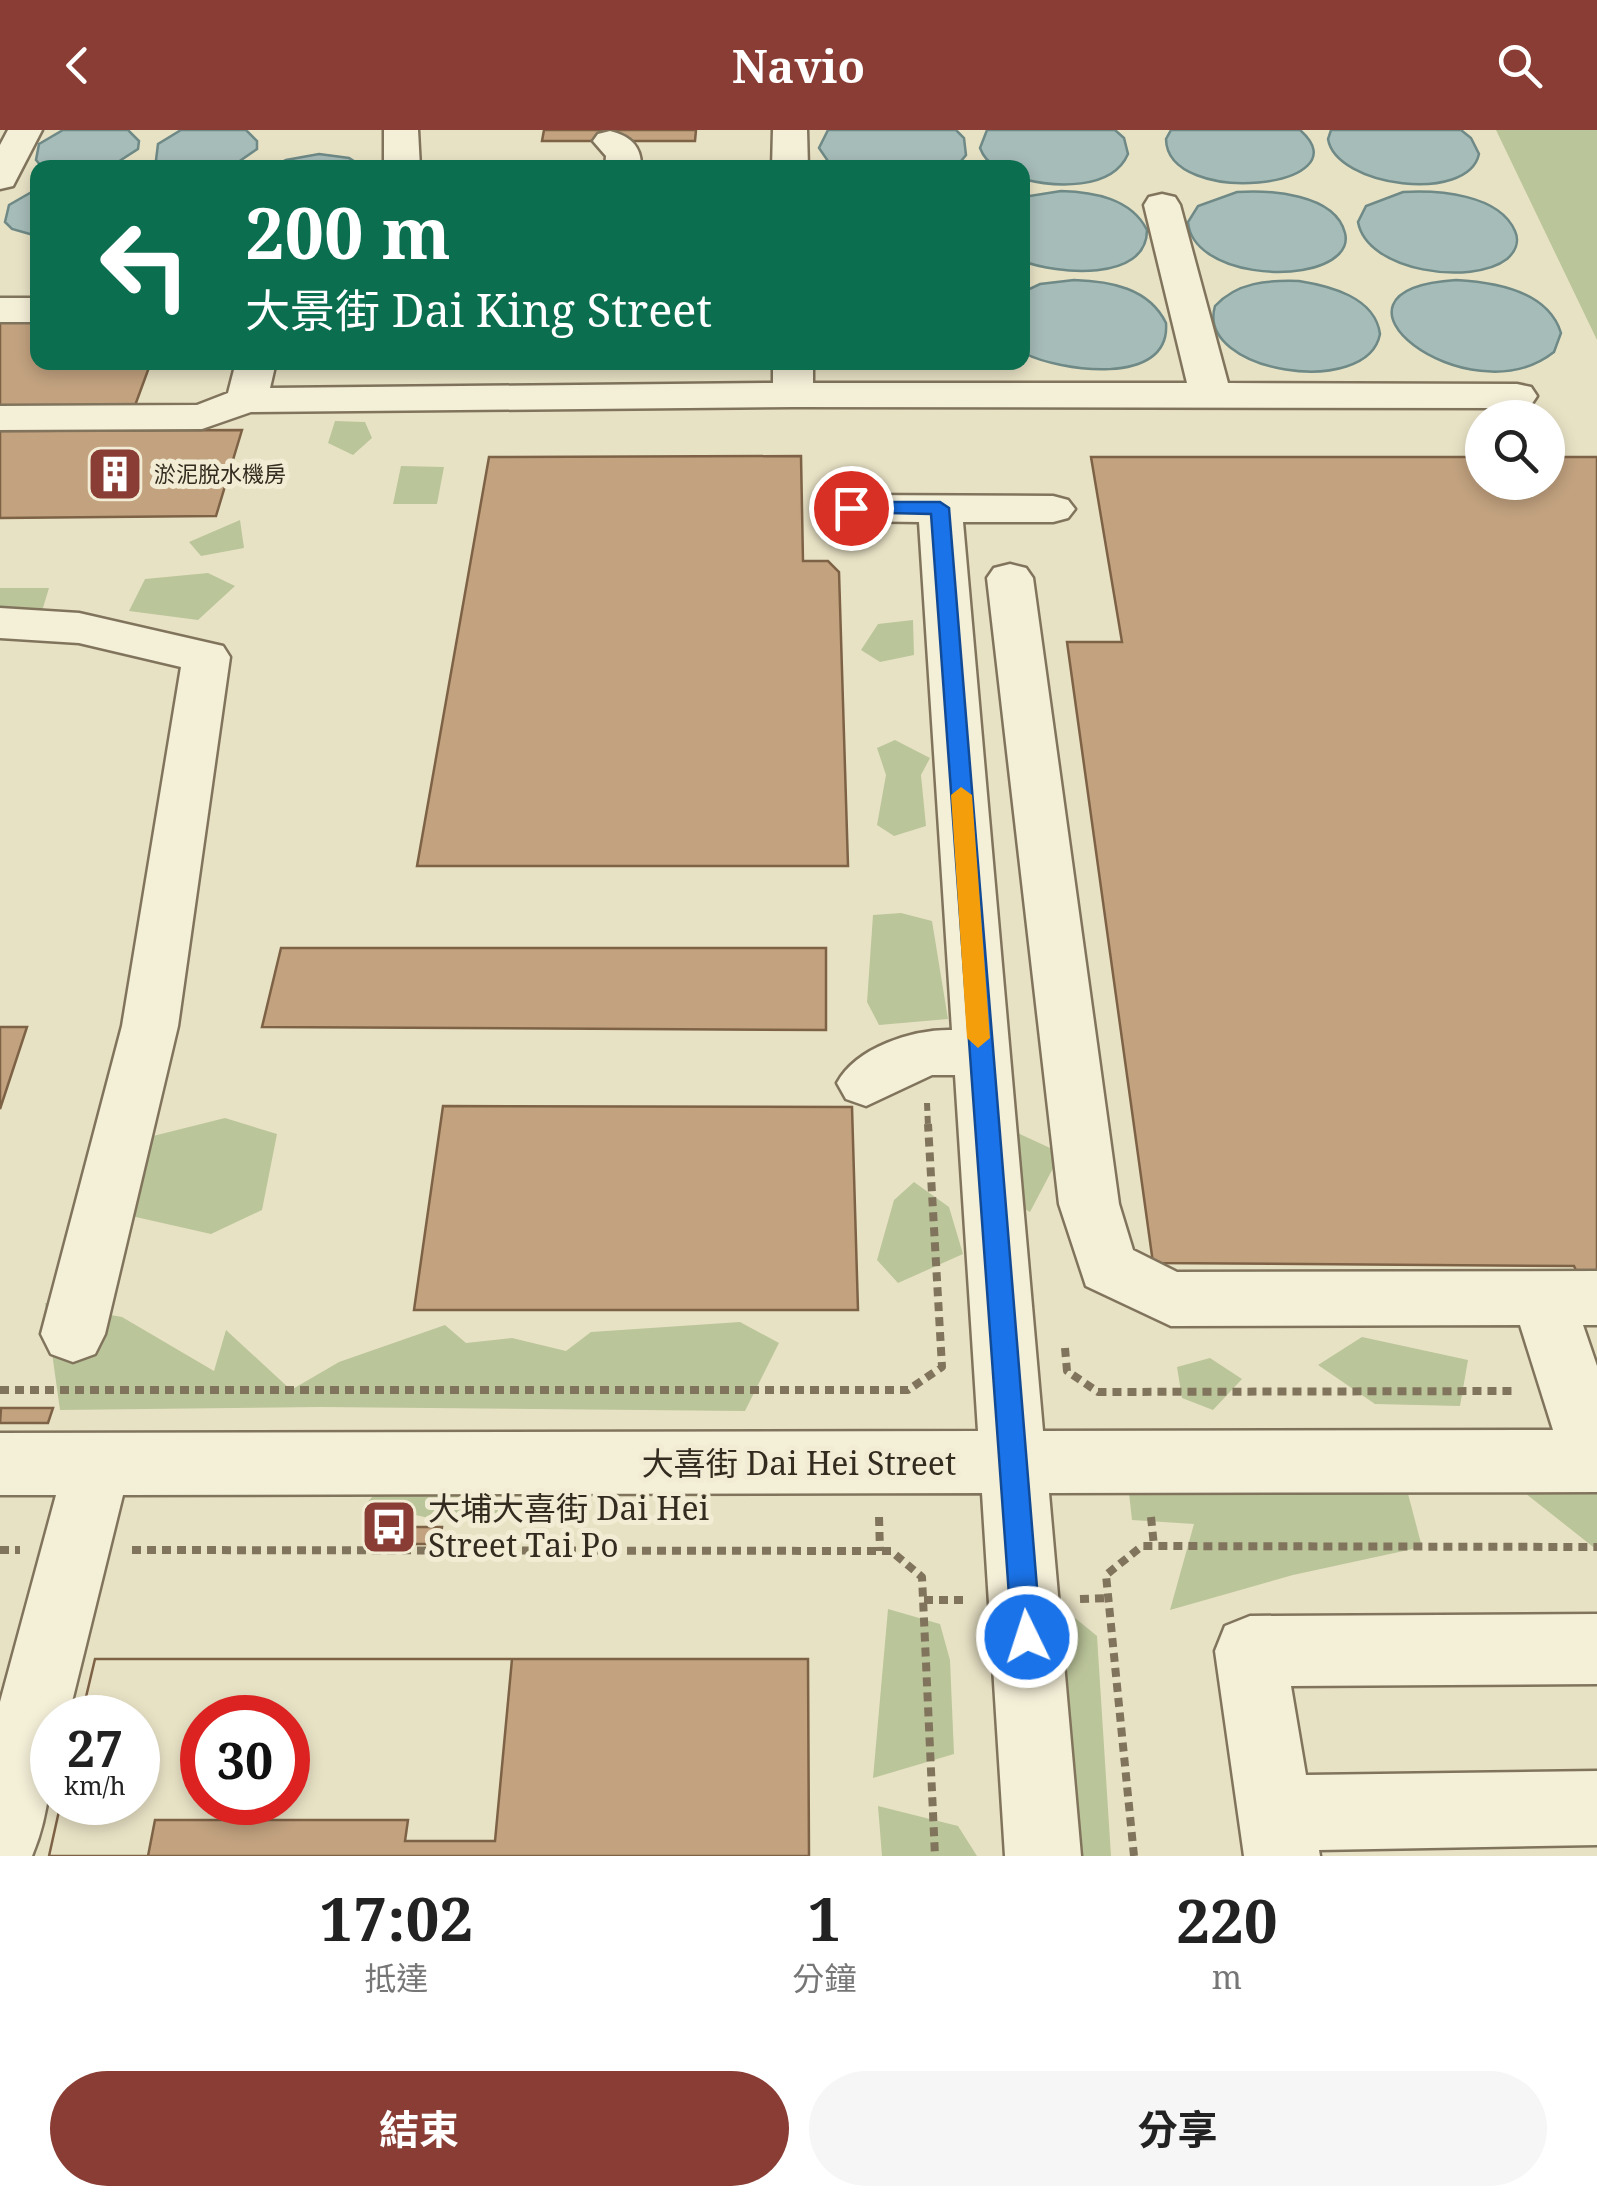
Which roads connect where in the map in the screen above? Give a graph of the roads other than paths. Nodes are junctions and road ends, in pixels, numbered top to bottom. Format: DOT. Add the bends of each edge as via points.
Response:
graph roads {
  1 [pos="25,130"];
  2 [pos="401,130"];
  3 [pos="790,130"];
  4 [pos="402,160"];
  5 [pos="790,160"];
  6 [pos="0,178"];
  7 [pos="1162,205"];
  8 [pos="0,310"];
  9 [pos="30,310"];
  10 [pos="793,379"];
  11 [pos="607,380"];
  12 [pos="251,381"];
  13 [pos="1210,393"];
  14 [pos="1518,396"];
  15 [pos="0,418"];
  16 [pos="851,508"];
  17 [pos="940,508"];
  18 [pos="1053,509"];
  19 [pos="1010,578"];
  20 [pos="0,623"];
  21 [pos="980,1053"];
  22 [pos="866,1083"];
  23 [pos="1570,1298"];
  24 [pos="73,1334"];
  25 [pos="1596,1460"];
  26 [pos="1012,1463"];
  27 [pos="0,1464"];
  28 [pos="97,1464"];
  29 [pos="1597,1649"];
  30 [pos="1597,1808"];
  31 [pos="1278,1835"];
  32 [pos="0,1842"];
  33 [pos="1042,1856"];
  1 -- 6 [label="street"];
  2 -- 4 [label="street"];
  3 -- 5 [label="street"];
  7 -- 13 [label="street"];
  8 -- 9 [label="street"];
  10 -- 11 [label="street"];
  10 -- 13 [label="street"];
  11 -- 12 [label="street"];
  12 -- 15 [label="street" via="202,417"];
  13 -- 14 [label="street"];
  16 -- 17 [label="street"];
  17 -- 18 [label="street"];
  17 -- 21 [label="street"];
  19 -- 23 [label="street" via="1089,1204 1108,1267 1171,1299"];
  20 -- 24 [label="street" via="79,628 206,657 150,1026"];
  21 -- 22 [label="street" via="924,1052"];
  21 -- 26 [label="street"];
  23 -- 25 [label="street" via="1574,1390"];
  25 -- 26 [label="street, 大喜街 Dai Hei Street"];
  26 -- 28 [label="street, 大喜街 Dai Hei Street"];
  26 -- 33 [label="street"];
  27 -- 28 [label="street, 大喜街 Dai Hei Street"];
  28 -- 32 [label="street"];
  29 -- 31 [label="street" via="1250,1651"];
  30 -- 31 [label="street"];
}
